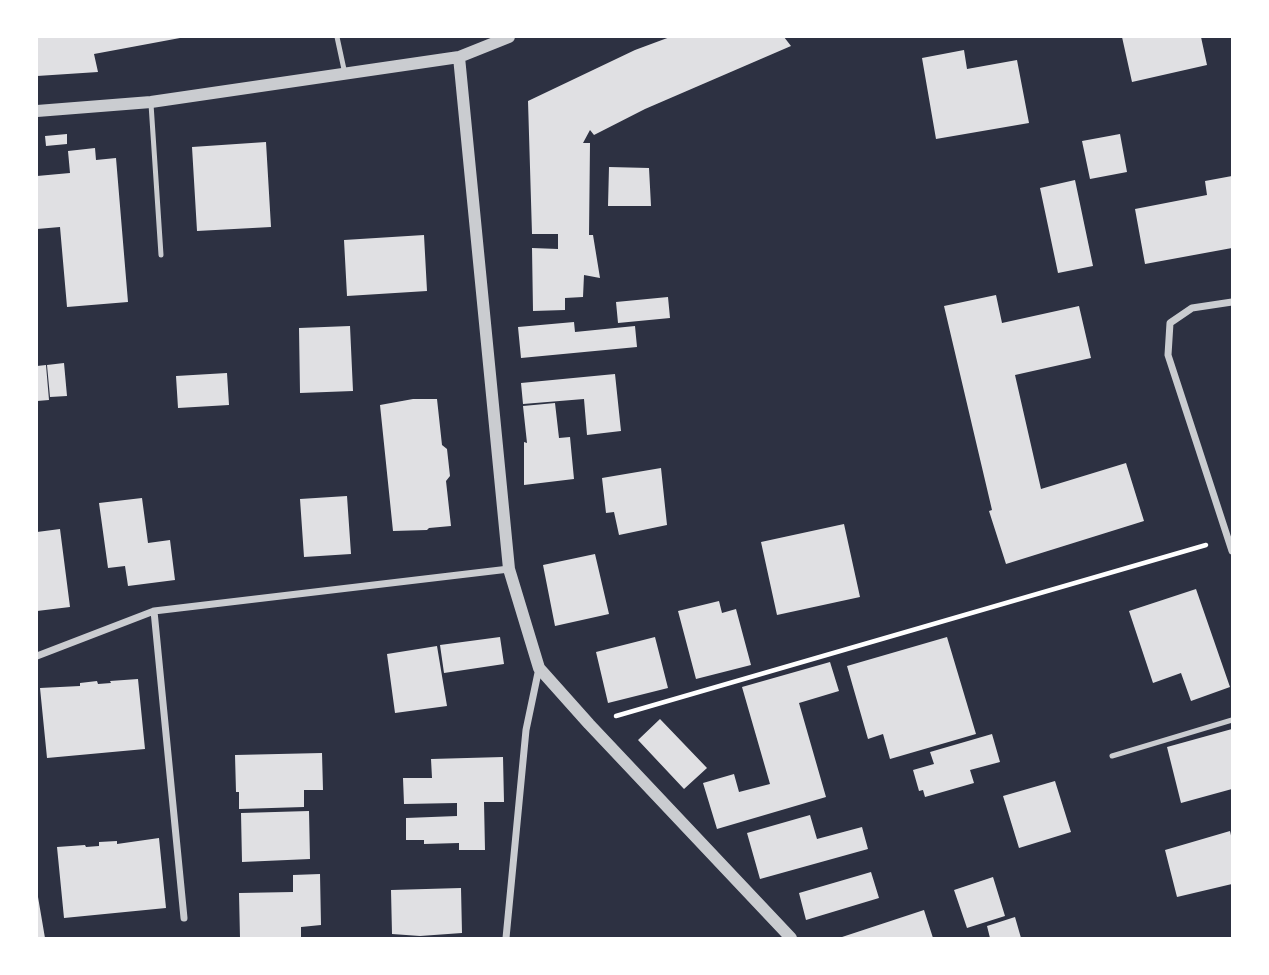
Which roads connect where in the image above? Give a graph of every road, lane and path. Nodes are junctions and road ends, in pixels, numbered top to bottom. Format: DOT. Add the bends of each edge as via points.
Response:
graph roads {
  1 [pos="337,37"];
  2 [pos="509,37"];
  3 [pos="459,57"];
  4 [pos="345,74"];
  5 [pos="150,102"];
  6 [pos="37,111"];
  7 [pos="161,255"];
  8 [pos="1232,302"];
  9 [pos="1229,539"];
  10 [pos="1232,551"];
  11 [pos="509,569"];
  12 [pos="154,611"];
  13 [pos="37,656"];
  14 [pos="539,668"];
  15 [pos="1232,720"];
  16 [pos="589,724"];
  17 [pos="1112,756"];
  18 [pos="184,918"];
  19 [pos="506,938"];
  20 [pos="791,938"];
  1 -- 4 [label="lane"];
  2 -- 3 [label="street"];
  3 -- 4 [label="street"];
  3 -- 11 [label="street"];
  4 -- 5 [label="street"];
  5 -- 6 [label="street"];
  5 -- 7 [label="lane"];
  8 -- 9 [label="street" via="1192,308 1170,323 1168,355"];
  9 -- 10 [label="street"];
  9 -- 16 [label="path"];
  11 -- 12 [label="street"];
  11 -- 14 [label="street"];
  12 -- 13 [label="street"];
  12 -- 18 [label="street"];
  14 -- 16 [label="street"];
  14 -- 19 [label="street" via="526,730"];
  15 -- 17 [label="lane"];
  16 -- 20 [label="street"];
}
